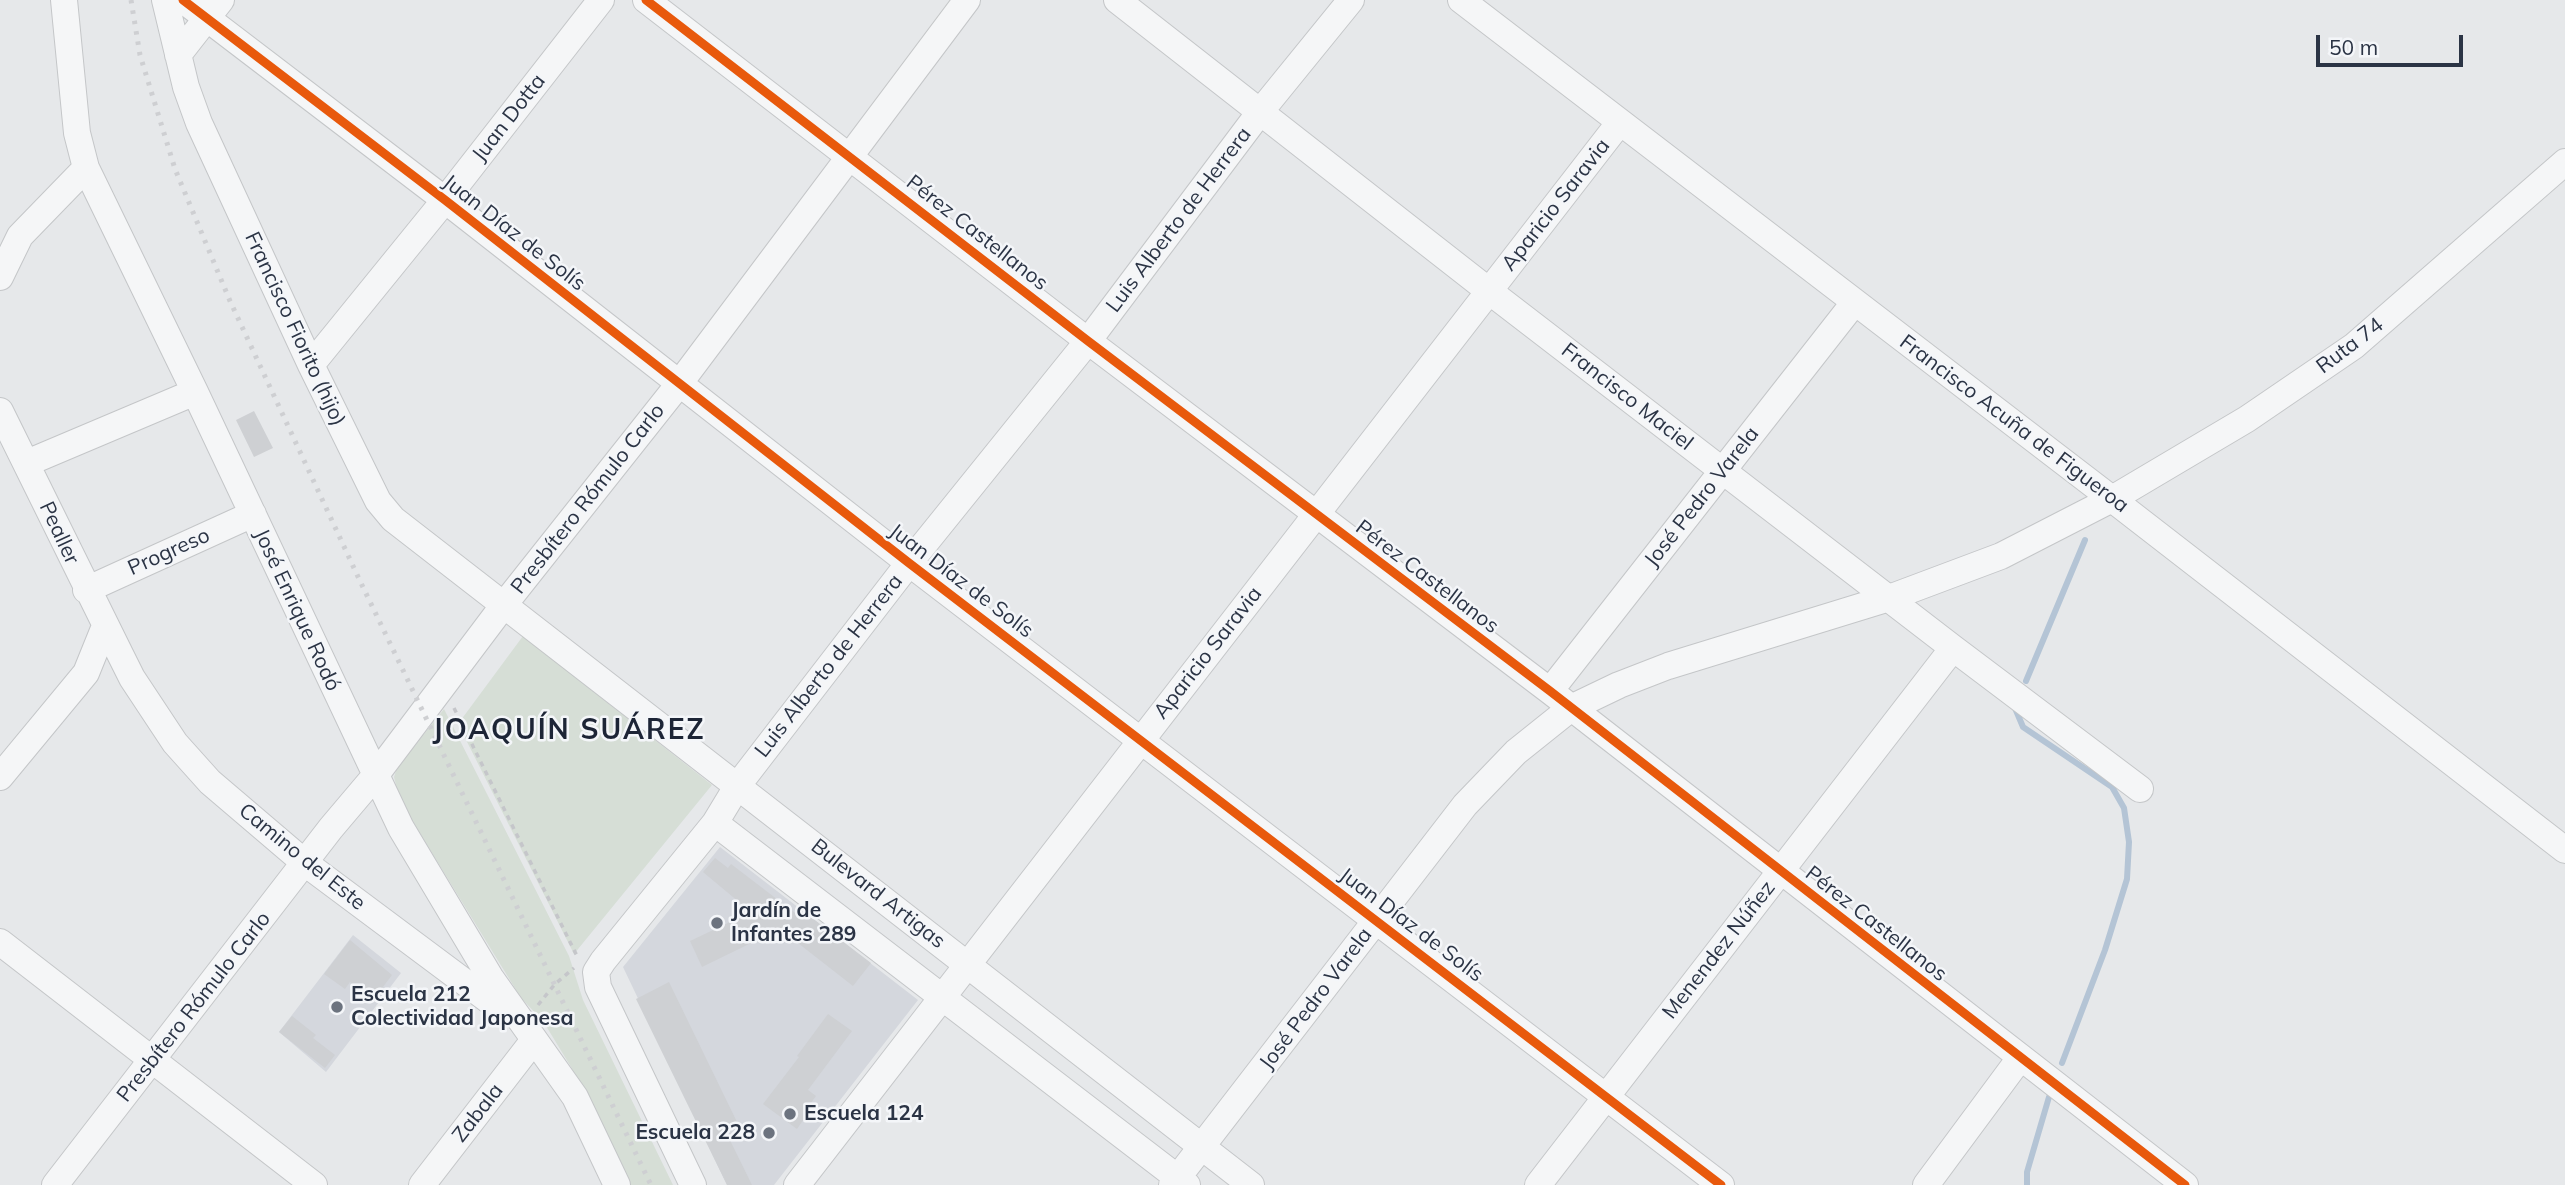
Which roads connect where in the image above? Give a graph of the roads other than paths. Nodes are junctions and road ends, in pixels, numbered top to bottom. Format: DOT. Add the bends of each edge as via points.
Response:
graph roads {
  1 [pos="64,0"];
  2 [pos="165,0"];
  3 [pos="183,0"];
  4 [pos="601,0"];
  5 [pos="646,0"];
  6 [pos="967,0"];
  7 [pos="1117,0"];
  8 [pos="1351,0"];
  9 [pos="1461,0"];
  10 [pos="214,10"];
  11 [pos="178,55"];
  12 [pos="1260,112"];
  13 [pos="1620,122"];
  14 [pos="849,155"];
  15 [pos="2565,162"];
  16 [pos="86,168"];
  17 [pos="445,200"];
  18 [pos="10,228"];
  19 [pos="0,277"];
  20 [pos="1489,291"];
  21 [pos="1854,303"];
  22 [pos="1088,341"];
  23 [pos="311,365"];
  24 [pos="679,384"];
  25 [pos="195,392"];
  26 [pos="0,411"];
  27 [pos="27,463"];
  28 [pos="1723,471"];
  29 [pos="2112,499"];
  30 [pos="253,514"];
  31 [pos="1315,514"];
  32 [pos="909,563"];
  33 [pos="86,590"];
  34 [pos="1889,598"];
  35 [pos="503,606"];
  36 [pos="104,626"];
  37 [pos="1953,648"];
  38 [pos="120,654"];
  39 [pos="86,673"];
  40 [pos="132,678"];
  41 [pos="1561,700"];
  42 [pos="1140,740"];
  43 [pos="376,776"];
  44 [pos="0,777"];
  45 [pos="738,785"];
  46 [pos="2140,789"];
  47 [pos="715,823"];
  48 [pos="331,828"];
  49 [pos="274,834"];
  50 [pos="2565,850"];
  51 [pos="305,863"];
  52 [pos="1780,871"];
  53 [pos="1376,921"];
  54 [pos="0,942"];
  55 [pos="969,965"];
  56 [pos="943,999"];
  57 [pos="528,1032"];
  58 [pos="2020,1058"];
  59 [pos="154,1059"];
  60 [pos="1606,1095"];
  61 [pos="1141,1098"];
  62 [pos="1115,1129"];
  63 [pos="1202,1147"];
  64 [pos="1179,1183"];
  65 [pos="55,1185"];
  66 [pos="314,1185"];
  67 [pos="422,1185"];
  68 [pos="617,1185"];
  69 [pos="693,1185"];
  70 [pos="797,1185"];
  71 [pos="1251,1185"];
  72 [pos="1538,1185"];
  73 [pos="1721,1185"];
  74 [pos="1926,1185"];
  75 [pos="2185,1185"];
  1 -- 16 [label="street, José Enrique Rodó" via="77,133"];
  2 -- 11 [label="street, Francisco Fiorito (hijo)"];
  3 -- 10 [label="street, Juan Díaz de Solís"];
  4 -- 17 [label="street, Juan Dotta"];
  5 -- 14 [label="street, Pérez Castellanos"];
  6 -- 14 [label="street, Presbítero Rómulo Carlo"];
  7 -- 12 [label="street, Francisco Maciel"];
  8 -- 12 [label="street, Luis Alberto de Herrera"];
  9 -- 13 [label="street, Francisco Acuña de Figueroa"];
  10 -- 11 [label="street"];
  10 -- 17 [label="street, Juan Díaz de Solís"];
  11 -- 23 [label="street, Francisco Fiorito (hijo)" via="199,123"];
  12 -- 20 [label="street, Francisco Maciel"];
  12 -- 22 [label="street, Luis Alberto de Herrera"];
  13 -- 20 [label="street, Aparicio Saravia"];
  13 -- 21 [label="street, Francisco Acuña de Figueroa"];
  14 -- 22 [label="street, Pérez Castellanos"];
  14 -- 24 [label="street, Presbítero Rómulo Carlo"];
  15 -- 29 [label="street, Ruta 74" via="2354,346 2247,419"];
  16 -- 18 [label="street"];
  16 -- 25 [label="street, José Enrique Rodó"];
  17 -- 23 [label="street, Juan Dotta"];
  17 -- 24 [label="street, Juan Díaz de Solís"];
  18 -- 19 [label="street"];
  20 -- 28 [label="street, Francisco Maciel"];
  20 -- 31 [label="street, Aparicio Saravia"];
  21 -- 28 [label="street, José Pedro Varela"];
  21 -- 29 [label="street, Francisco Acuña de Figueroa"];
  22 -- 31 [label="street, Pérez Castellanos"];
  22 -- 32 [label="street, Luis Alberto de Herrera"];
  23 -- 35 [label="street, Francisco Fiorito (hijo)" via="379,501 393,519"];
  24 -- 32 [label="street, Juan Díaz de Solís"];
  24 -- 35 [label="street, Presbítero Rómulo Carlo"];
  25 -- 27 [label="street"];
  25 -- 30 [label="street, José Enrique Rodó"];
  26 -- 27 [label="street, Pealler"];
  27 -- 33 [label="street, Pealler"];
  28 -- 34 [label="street, Francisco Maciel"];
  28 -- 41 [label="street, José Pedro Varela"];
  29 -- 34 [label="street, Ruta 74" via="2001,556"];
  29 -- 50 [label="street, Francisco Acuña de Figueroa"];
  30 -- 33 [label="street, Progreso"];
  30 -- 43 [label="street, José Enrique Rodó"];
  31 -- 41 [label="street, Pérez Castellanos"];
  31 -- 42 [label="street, Aparicio Saravia"];
  32 -- 42 [label="street, Juan Díaz de Solís"];
  32 -- 45 [label="street, Luis Alberto de Herrera"];
  33 -- 36 [label="street, Pealler"];
  34 -- 37 [label="street, Francisco Maciel"];
  34 -- 41 [label="street, Ruta 74"];
  35 -- 43 [label="street, Presbítero Rómulo Carlo"];
  35 -- 45 [label="street, Bulevard Artigas"];
  36 -- 38 [label="street, Pealler"];
  36 -- 39 [label="street"];
  37 -- 46 [label="street, Francisco Maciel"];
  37 -- 52 [label="street, Menendez Núñez"];
  38 -- 40 [label="street, Camino del Este"];
  39 -- 40 [label="street" via="118,672"];
  39 -- 44 [label="street"];
  40 -- 49 [label="street, Camino del Este" via="175,743 210,782"];
  41 -- 52 [label="street, Pérez Castellanos"];
  41 -- 53 [label="street, José Pedro Varela" via="1465,804"];
  42 -- 53 [label="street, Juan Díaz de Solís"];
  42 -- 55 [label="street, Aparicio Saravia"];
  43 -- 48 [label="street, Presbítero Rómulo Carlo"];
  43 -- 57 [label="street, José Enrique Rodó" via="451,914"];
  45 -- 47 [label="street, Luis Alberto de Herrera"];
  45 -- 55 [label="street, Bulevard Artigas"];
  47 -- 56 [label="street, Bulevard Artigas"];
  47 -- 69 [label="street, Luis Alberto de Herrera" via="596,972 597,987"];
  48 -- 49 [label="street" via="294,837"];
  48 -- 51 [label="street, Presbítero Rómulo Carlo"];
  49 -- 51 [label="street, Camino del Este"];
  51 -- 57 [label="street, Camino del Este"];
  51 -- 59 [label="street, Presbítero Rómulo Carlo"];
  52 -- 58 [label="street, Pérez Castellanos"];
  52 -- 60 [label="street, Menendez Núñez"];
  53 -- 60 [label="street, Juan Díaz de Solís"];
  53 -- 63 [label="street, José Pedro Varela"];
  54 -- 59 [label="street"];
  55 -- 56 [label="street, Aparicio Saravia"];
  55 -- 61 [label="street, Bulevard Artigas"];
  56 -- 62 [label="street, Bulevard Artigas"];
  56 -- 70 [label="street, Aparicio Saravia"];
  57 -- 67 [label="street, Zabala"];
  57 -- 68 [label="street, José Enrique Rodó" via="575,1097"];
  58 -- 74 [label="street"];
  58 -- 75 [label="street, Pérez Castellanos"];
  59 -- 65 [label="street, Presbítero Rómulo Carlo"];
  59 -- 66 [label="street"];
  60 -- 72 [label="street, Menendez Núñez"];
  60 -- 73 [label="street, Juan Díaz de Solís"];
  61 -- 62 [label="street" via="1126,1102 1114,1115"];
  61 -- 63 [label="street, Bulevard Artigas"];
  62 -- 64 [label="street, Bulevard Artigas"];
  63 -- 64 [label="street, José Pedro Varela"];
  63 -- 71 [label="street, Bulevard Artigas"];
}
